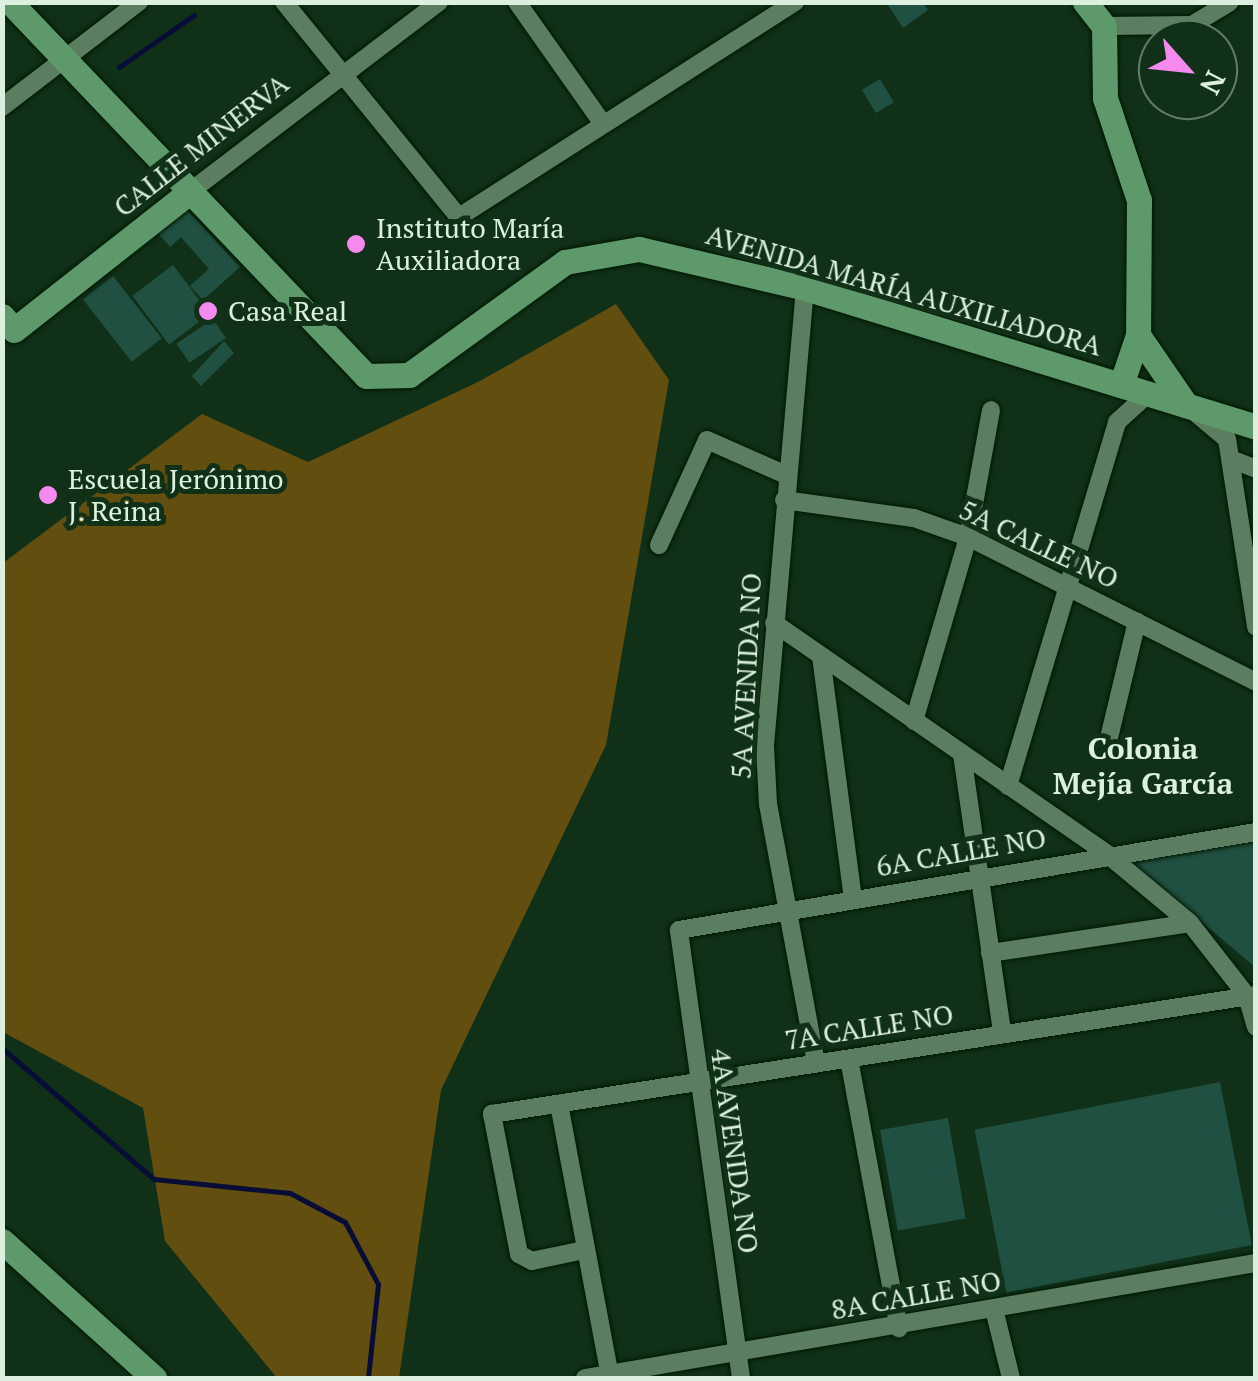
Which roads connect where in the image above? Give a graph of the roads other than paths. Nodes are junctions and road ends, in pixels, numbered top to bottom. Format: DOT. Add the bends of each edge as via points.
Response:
graph roads {
  1 [pos="10,2"];
  2 [pos="139,2"];
  3 [pos="284,2"];
  4 [pos="439,2"];
  5 [pos="517,2"];
  6 [pos="795,2"];
  7 [pos="1085,2"];
  8 [pos="1230,2"];
  9 [pos="1104,26"];
  10 [pos="62,63"];
  11 [pos="342,74"];
  12 [pos="2,107"];
  13 [pos="603,124"];
  14 [pos="187,194"];
  15 [pos="805,288"];
  16 [pos="6,328"];
  17 [pos="1138,335"];
  18 [pos="1121,385"];
  19 [pos="1148,394"];
  20 [pos="1187,406"];
  21 [pos="991,410"];
  22 [pos="1256,427"];
  23 [pos="1233,460"];
  24 [pos="1256,469"];
  25 [pos="786,475"];
  26 [pos="784,500"];
  27 [pos="968,537"];
  28 [pos="659,545"];
  29 [pos="1068,585"];
  30 [pos="1137,621"];
  31 [pos="774,623"];
  32 [pos="1256,627"];
  33 [pos="821,656"];
  34 [pos="1256,682"];
  35 [pos="914,721"];
  36 [pos="1108,742"];
  37 [pos="962,754"];
  38 [pos="1008,786"];
  39 [pos="1256,832"];
  40 [pos="1106,854"];
  41 [pos="978,875"];
  42 [pos="853,899"];
  43 [pos="788,912"];
  44 [pos="1190,923"];
  45 [pos="679,930"];
  46 [pos="990,952"];
  47 [pos="1252,996"];
  48 [pos="1256,1027"];
  49 [pos="1002,1033"];
  50 [pos="849,1058"];
  51 [pos="816,1064"];
  52 [pos="698,1084"];
  53 [pos="559,1104"];
  54 [pos="2,1241"];
  55 [pos="584,1250"];
  56 [pos="1256,1262"];
  57 [pos="994,1309"];
  58 [pos="899,1328"];
  59 [pos="736,1353"];
  60 [pos="610,1372"];
  61 [pos="154,1378"];
  62 [pos="585,1378"];
  63 [pos="741,1378"];
  64 [pos="1011,1378"];
  1 -- 10 [label="street, AVENIDA MARÍA AUXILIADORA"];
  2 -- 10 [label="street"];
  3 -- 11 [label="street"];
  4 -- 11 [label="street, CALLE MINERVA"];
  5 -- 13 [label="street"];
  6 -- 13 [label="street"];
  7 -- 9 [label="street"];
  8 -- 9 [label="street" via="1192,25"];
  9 -- 17 [label="street" via="1105,98 1139,200"];
  10 -- 12 [label="street"];
  10 -- 14 [label="street, AVENIDA MARÍA AUXILIADORA"];
  11 -- 13 [label="street" via="459,217"];
  11 -- 14 [label="street, CALLE MINERVA"];
  14 -- 15 [label="street, AVENIDA MARÍA AUXILIADORA" via="357,371 377,380 408,375 565,262 639,249"];
  14 -- 16 [label="street, CALLE MINERVA"];
  15 -- 18 [label="street, AVENIDA MARÍA AUXILIADORA"];
  15 -- 25 [label="street, 5A AVENIDA NO"];
  17 -- 18 [label="street"];
  17 -- 20 [label="street"];
  18 -- 19 [label="street, AVENIDA MARÍA AUXILIADORA"];
  19 -- 20 [label="street, AVENIDA MARÍA AUXILIADORA"];
  19 -- 29 [label="street" via="1117,422"];
  20 -- 22 [label="street, AVENIDA MARÍA AUXILIADORA"];
  20 -- 23 [label="street" via="1227,438"];
  21 -- 27 [label="street"];
  23 -- 24 [label="street"];
  23 -- 32 [label="street"];
  25 -- 26 [label="street, 5A AVENIDA NO"];
  25 -- 28 [label="street" via="707,440"];
  26 -- 27 [label="street, 5A CALLE NO" via="914,518"];
  26 -- 31 [label="street, 5A AVENIDA NO"];
  27 -- 29 [label="street, 5A CALLE NO"];
  27 -- 35 [label="street"];
  29 -- 30 [label="street, 5A CALLE NO"];
  29 -- 38 [label="street"];
  30 -- 34 [label="street, 5A CALLE NO"];
  30 -- 36 [label="street"];
  31 -- 33 [label="street"];
  31 -- 43 [label="street, 5A AVENIDA NO" via="768,804"];
  33 -- 35 [label="street"];
  33 -- 42 [label="street"];
  35 -- 37 [label="street"];
  37 -- 38 [label="street"];
  37 -- 41 [label="street"];
  38 -- 40 [label="street"];
  39 -- 40 [label="street, 6A CALLE NO"];
  40 -- 41 [label="street, 6A CALLE NO"];
  40 -- 44 [label="street"];
  41 -- 42 [label="street, 6A CALLE NO"];
  41 -- 46 [label="street"];
  42 -- 43 [label="street, 6A CALLE NO"];
  43 -- 45 [label="street, 6A CALLE NO"];
  43 -- 51 [label="street, 5A AVENIDA NO"];
  44 -- 46 [label="street"];
  44 -- 47 [label="street"];
  45 -- 52 [label="street, 4A AVENIDA NO"];
  46 -- 49 [label="street"];
  47 -- 48 [label="street"];
  47 -- 49 [label="street, 7A CALLE NO"];
  49 -- 50 [label="street, 7A CALLE NO"];
  50 -- 51 [label="street, 7A CALLE NO"];
  50 -- 58 [label="street"];
  51 -- 52 [label="street, 7A CALLE NO"];
  52 -- 53 [label="street, 7A CALLE NO"];
  52 -- 59 [label="street, 4A AVENIDA NO"];
  53 -- 55 [label="street"];
  53 -- 55 [label="street, 7A CALLE NO" via="492,1114 519,1254 532,1261"];
  54 -- 61 [label="street"];
  55 -- 60 [label="street"];
  56 -- 57 [label="street, 8A CALLE NO"];
  57 -- 58 [label="street, 8A CALLE NO"];
  57 -- 64 [label="street"];
  58 -- 59 [label="street, 8A CALLE NO"];
  59 -- 60 [label="street, 8A CALLE NO"];
  59 -- 63 [label="street, 4A AVENIDA NO"];
  60 -- 62 [label="street, 8A CALLE NO"];
}
